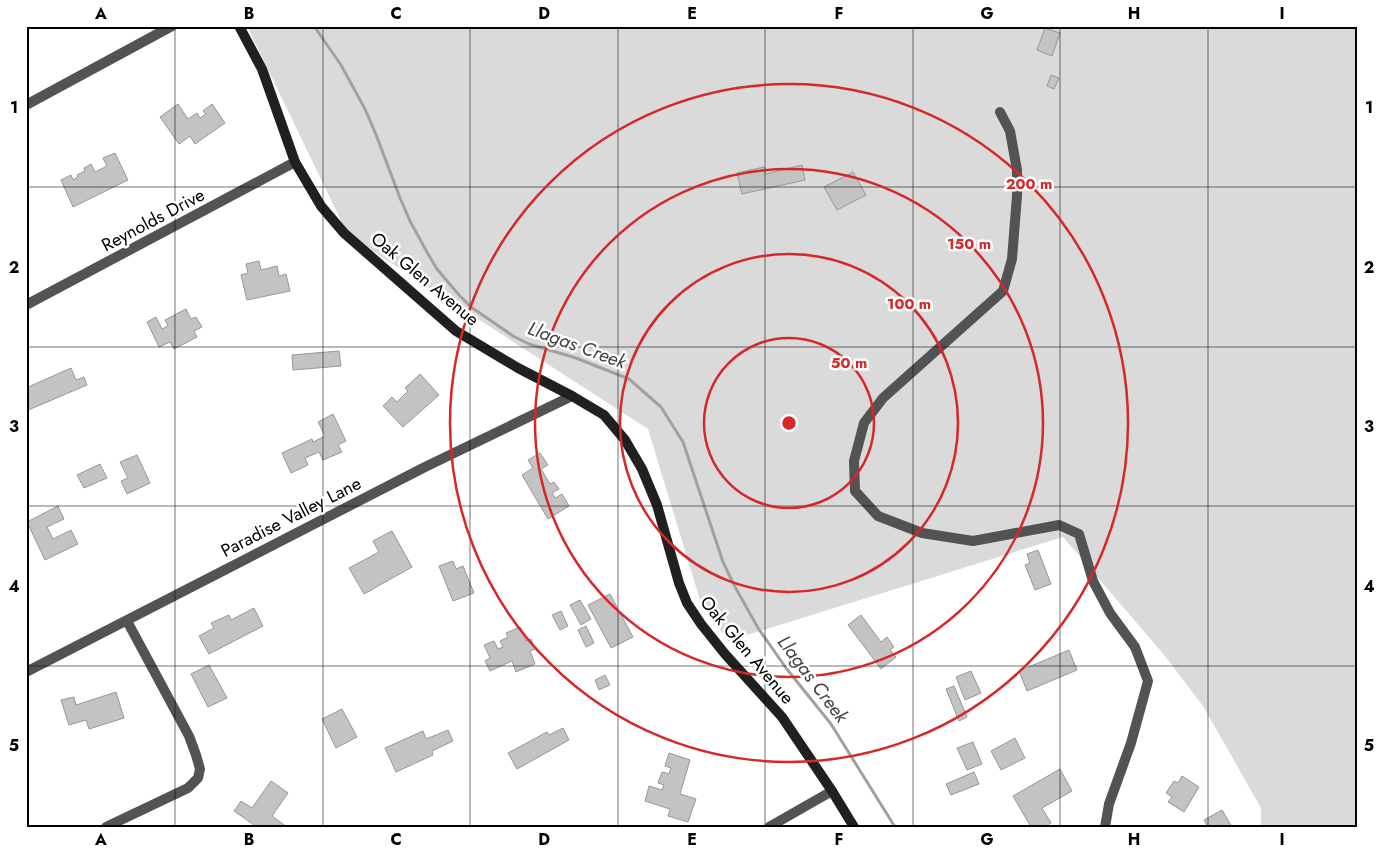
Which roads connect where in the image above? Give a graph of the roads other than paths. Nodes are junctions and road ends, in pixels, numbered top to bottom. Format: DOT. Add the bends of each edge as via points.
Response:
graph roads {
  1 [pos="172,26"];
  2 [pos="240,26"];
  3 [pos="26,104"];
  4 [pos="1000,112"];
  5 [pos="295,162"];
  6 [pos="26,305"];
  7 [pos="572,396"];
  8 [pos="127,621"];
  9 [pos="26,672"];
  10 [pos="832,791"];
  11 [pos="106,827"];
  12 [pos="769,827"];
  13 [pos="854,827"];
  14 [pos="1105,827"];
  1 -- 3 [label="street"];
  2 -- 5 [label="street, Oak Glen Avenue" via="262,69"];
  4 -- 14 [label="street" via="1010,131 1017,196 1012,259 1002,291 882,398 864,423 854,461 854,491 878,516 922,533 973,541 1059,525 1078,534 1093,581 1110,612 1135,646 1148,681 1131,743 1109,804"];
  5 -- 6 [label="street, Reynolds Drive"];
  5 -- 7 [label="street, Oak Glen Avenue" via="321,206 344,233 456,331"];
  7 -- 8 [label="street, Paradise Valley Lane" via="425,467"];
  7 -- 10 [label="street, Oak Glen Avenue" via="604,415 625,440 657,505 687,603 725,654 782,717"];
  8 -- 9 [label="street, Paradise Valley Lane"];
  8 -- 11 [label="street" via="189,736 200,769 198,778 188,788"];
  10 -- 12 [label="street"];
  10 -- 13 [label="street, Oak Glen Avenue"];
}
